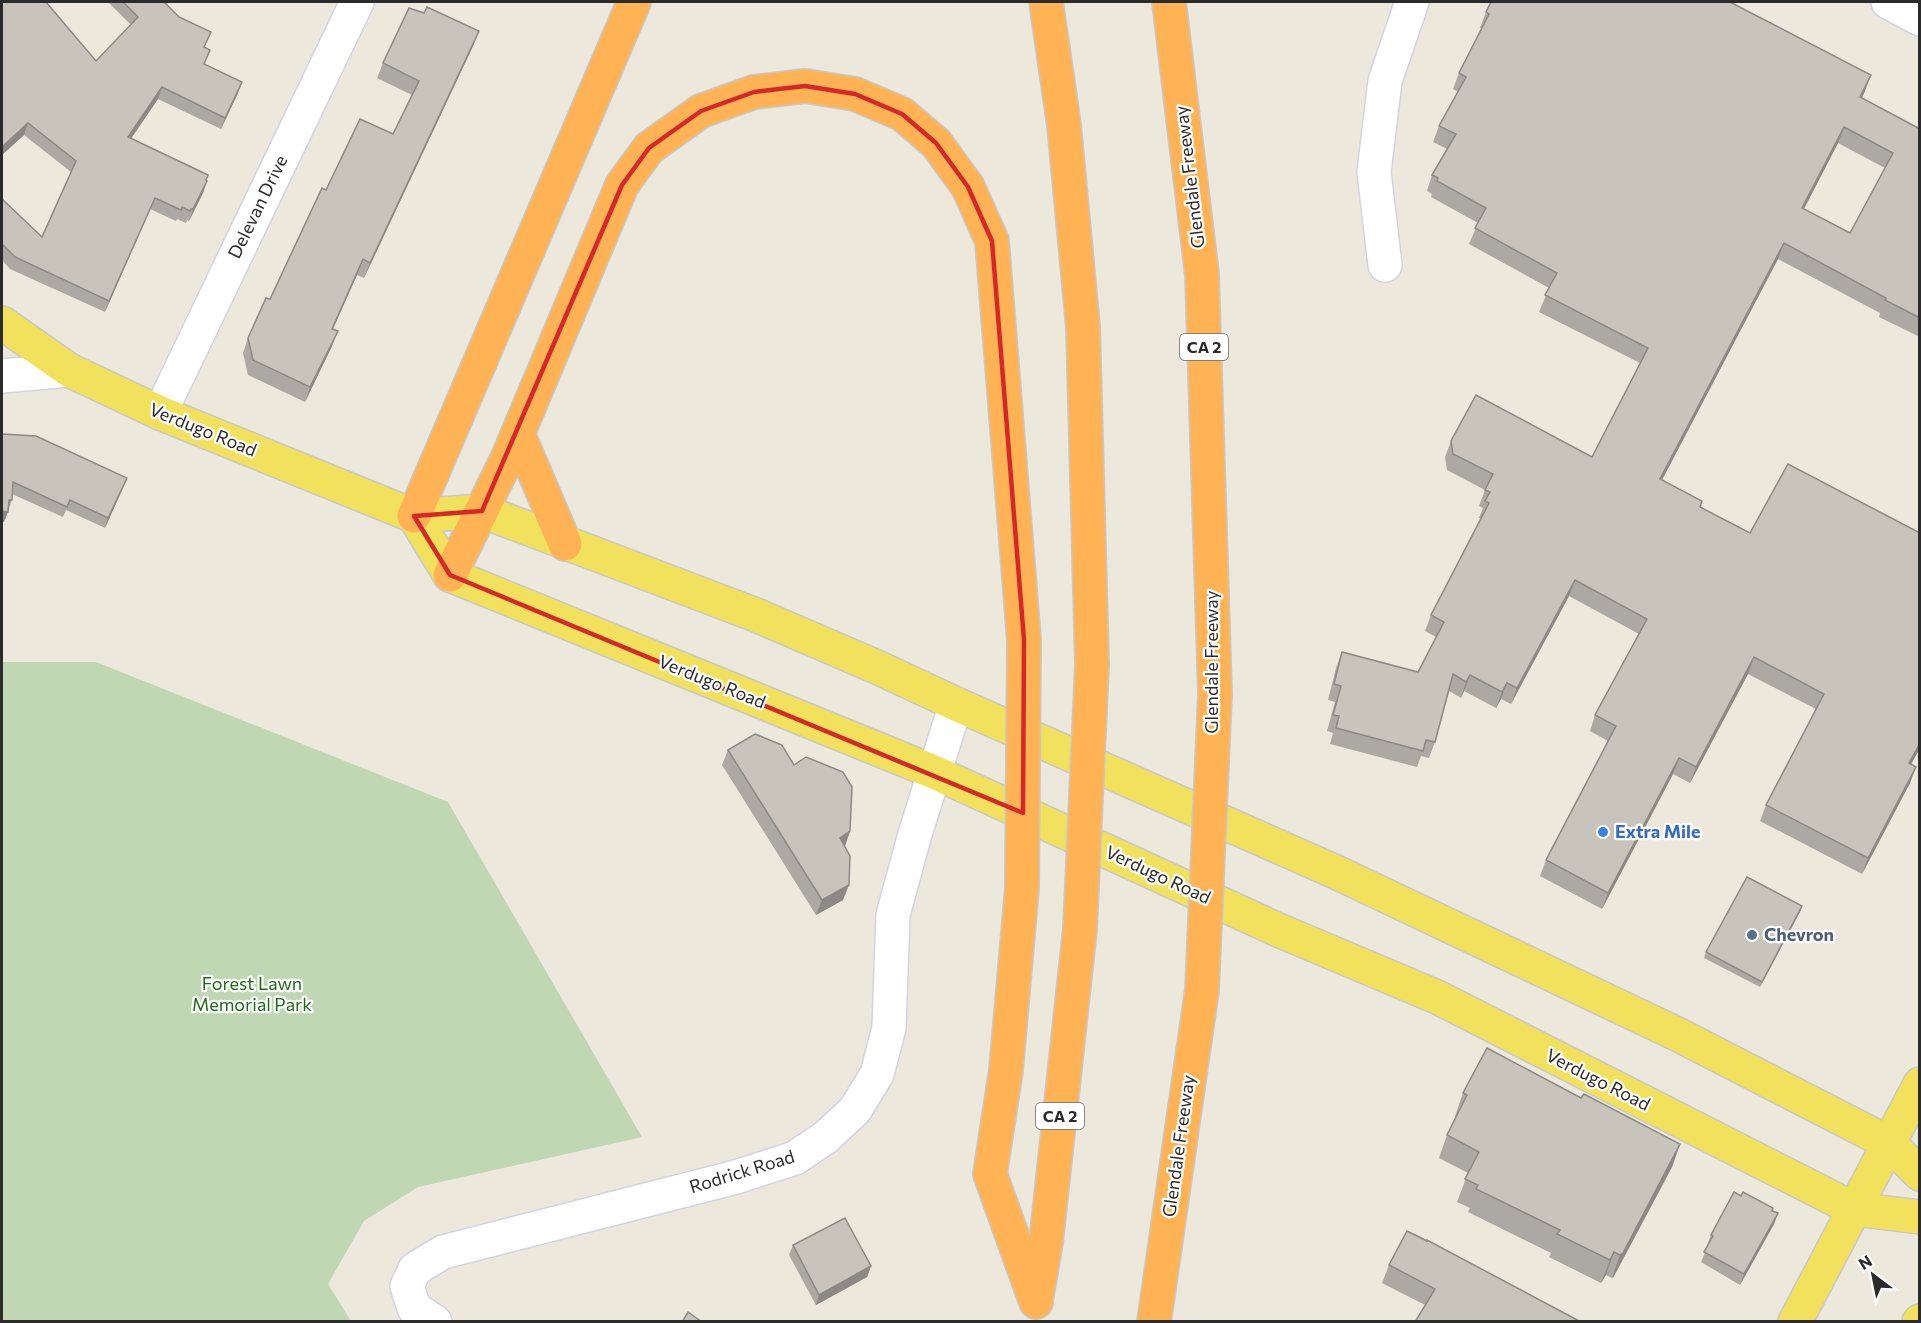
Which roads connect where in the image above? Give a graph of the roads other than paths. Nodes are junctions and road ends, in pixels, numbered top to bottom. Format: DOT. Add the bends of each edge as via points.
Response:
graph roads {
  1 [pos="357,2"];
  2 [pos="634,2"];
  3 [pos="1046,2"];
  4 [pos="1169,2"];
  5 [pos="1412,2"];
  6 [pos="1888,2"];
  7 [pos="1920,19"];
  8 [pos="1385,265"];
  9 [pos="2,323"];
  10 [pos="69,370"];
  11 [pos="2,376"];
  12 [pos="160,413"];
  13 [pos="518,434"];
  14 [pos="482,511"];
  15 [pos="414,516"];
  16 [pos="565,544"];
  17 [pos="450,575"];
  18 [pos="956,704"];
  19 [pos="934,772"];
  20 [pos="1920,1084"];
  21 [pos="1889,1143"];
  22 [pos="1920,1174"];
  23 [pos="1854,1209"];
  24 [pos="1920,1217"];
  25 [pos="1034,1312"];
  26 [pos="435,1322"];
  27 [pos="1154,1322"];
  28 [pos="1795,1322"];
  1 -- 12 [label="street, Delevan Drive"];
  2 -- 15 [label="highway"];
  3 -- 25 [label="highway, CA 2, bridge" via="1064,125 1083,327 1092,664 1080,929 1046,1242"];
  4 -- 27 [label="highway, Glendale Freeway / CA 2, bridge" via="1202,275 1215,694 1202,990"];
  5 -- 8 [label="street" via="1385,81 1374,172"];
  6 -- 7 [label="street"];
  9 -- 10 [label="main road, Verdugo Road"];
  10 -- 11 [label="street"];
  10 -- 12 [label="main road, Verdugo Road"];
  12 -- 15 [label="main road, Verdugo Road"];
  13 -- 14 [label="highway"];
  13 -- 16 [label="highway"];
  13 -- 25 [label="highway, bridge" via="622,185 649,148 701,111 754,92 805,86 855,94 903,114 936,143 968,187 992,242 1024,640 1022,888 1006,1070 990,1174"];
  14 -- 15 [label="main road, Verdugo Road"];
  14 -- 16 [label="main road, Verdugo Road"];
  14 -- 17 [label="highway"];
  15 -- 17 [label="main road"];
  16 -- 18 [label="main road, Verdugo Road" via="756,615"];
  17 -- 19 [label="main road, Verdugo Road"];
  18 -- 19 [label="street, Rodrick Road"];
  18 -- 21 [label="main road, Verdugo Road" via="1338,873 1677,1034"];
  19 -- 23 [label="main road, Verdugo Road" via="1276,929 1437,998"];
  19 -- 26 [label="street, Rodrick Road" via="893,915 889,1028 877,1074 855,1110 795,1158 736,1177 443,1252 415,1269 407,1286 414,1308"];
  20 -- 21 [label="main road"];
  21 -- 22 [label="main road, Verdugo Road"];
  21 -- 23 [label="main road"];
  23 -- 24 [label="main road, Verdugo Road"];
  23 -- 28 [label="main road"];
}
